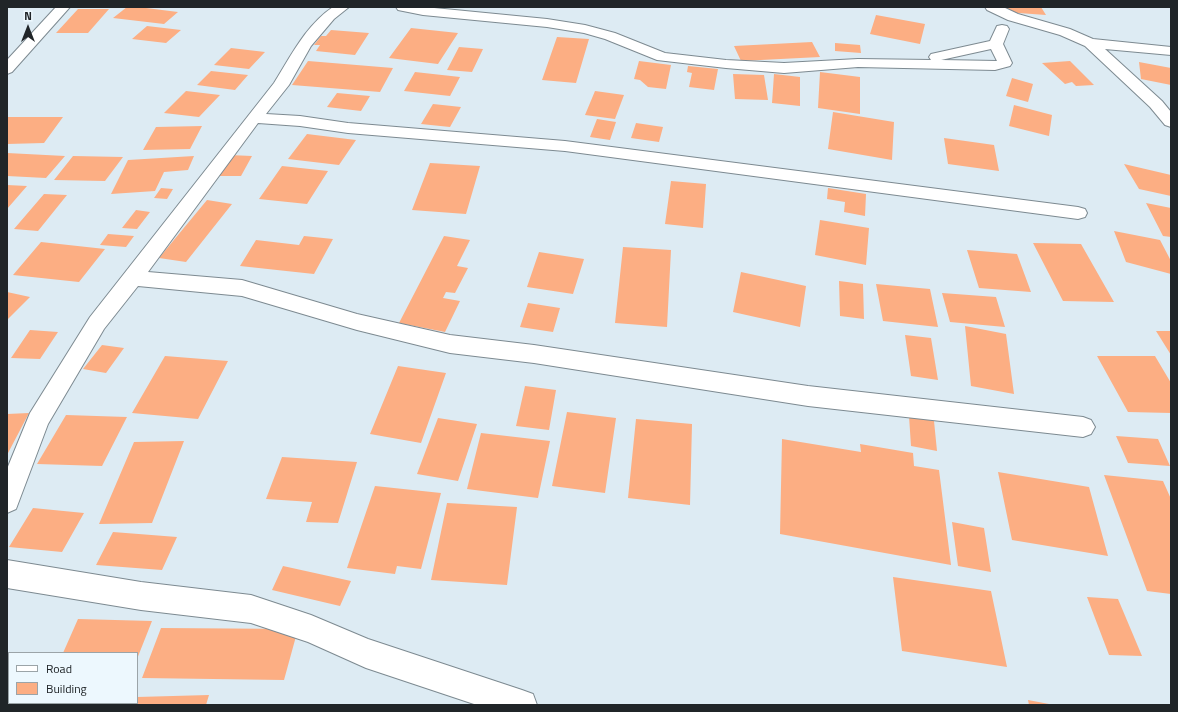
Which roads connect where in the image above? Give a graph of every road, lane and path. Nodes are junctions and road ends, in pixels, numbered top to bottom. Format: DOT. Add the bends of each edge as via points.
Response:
graph roads {
  1 [pos="63,7"];
  2 [pos="342,7"];
  3 [pos="992,7"];
  4 [pos="412,8"];
  5 [pos="1013,17"];
  6 [pos="1090,43"];
  7 [pos="996,44"];
  8 [pos="1171,51"];
  9 [pos="899,64"];
  10 [pos="7,69"];
  11 [pos="254,118"];
  12 [pos="1171,122"];
  13 [pos="1078,213"];
  14 [pos="133,278"];
  15 [pos="1083,427"];
  16 [pos="7,501"];
  17 [pos="7,574"];
  18 [pos="522,705"];
  1 -- 10 [label="street"];
  2 -- 11 [label="street" via="329,16 305,44 281,85"];
  3 -- 5 [label="street"];
  4 -- 9 [label="street" via="585,29 662,57 784,68 858,63"];
  5 -- 6 [label="street" via="1066,32"];
  5 -- 7 [label="street" via="1005,24"];
  6 -- 8 [label="street"];
  6 -- 12 [label="street" via="1156,104"];
  7 -- 9 [label="street"];
  7 -- 9 [label="street" via="1005,63 995,66"];
  11 -- 13 [label="street" via="300,120 348,128 566,146"];
  11 -- 14 [label="street"];
  14 -- 15 [label="street" via="242,288 357,322 450,344 534,354 808,396"];
  14 -- 16 [label="street" via="97,323 38,420"];
  17 -- 18 [label="street" via="141,596 252,609 311,629 366,653"];
}
